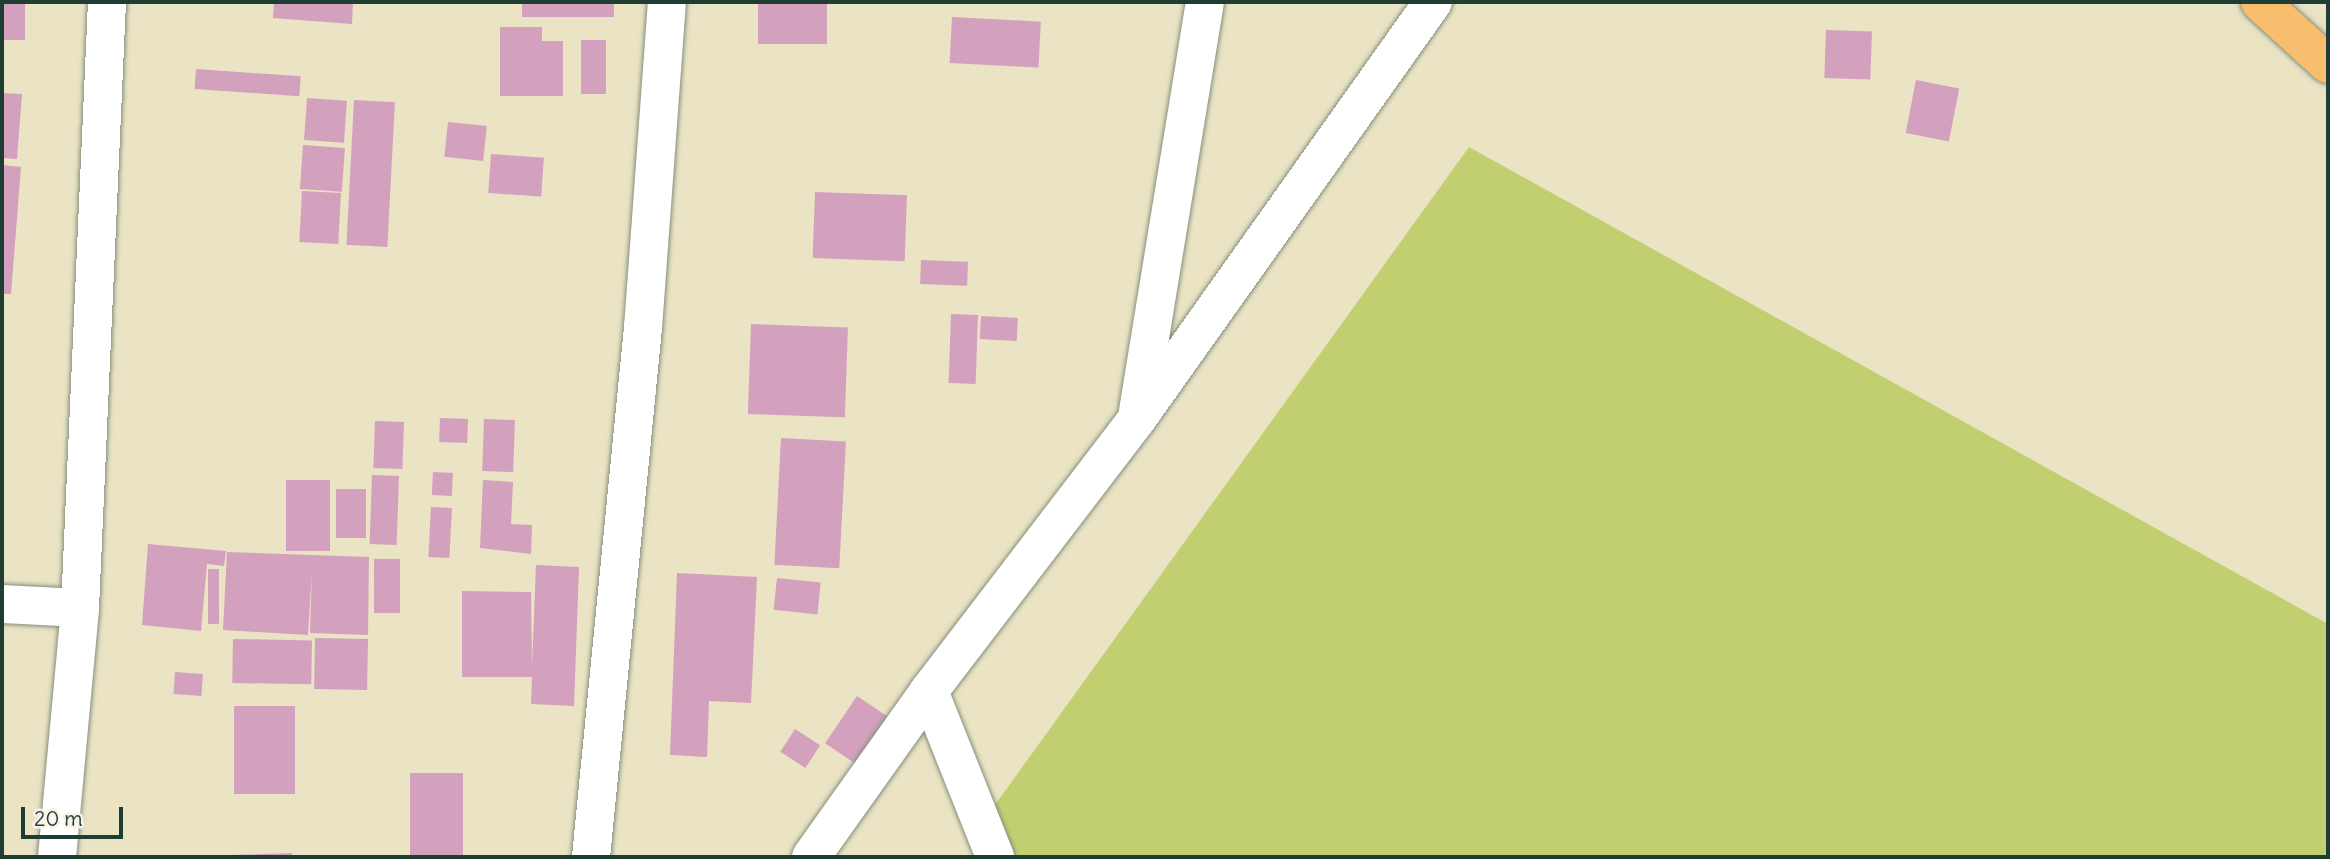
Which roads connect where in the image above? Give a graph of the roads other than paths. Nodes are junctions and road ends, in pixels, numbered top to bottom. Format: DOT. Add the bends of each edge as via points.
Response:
graph roads {
  1 [pos="107,2"];
  2 [pos="667,2"];
  3 [pos="1205,2"];
  4 [pos="1433,2"];
  5 [pos="2260,2"];
  6 [pos="2328,64"];
  7 [pos="1137,419"];
  8 [pos="2,604"];
  9 [pos="80,608"];
  10 [pos="929,691"];
  11 [pos="57,857"];
  12 [pos="591,857"];
  13 [pos="811,857"];
  14 [pos="995,857"];
  1 -- 9 [label="street"];
  2 -- 12 [label="street" via="643,328"];
  3 -- 7 [label="street"];
  4 -- 7 [label="street"];
  5 -- 6 [label="main road"];
  7 -- 10 [label="street"];
  8 -- 9 [label="street"];
  9 -- 11 [label="street"];
  10 -- 13 [label="street"];
  10 -- 14 [label="street"];
}
